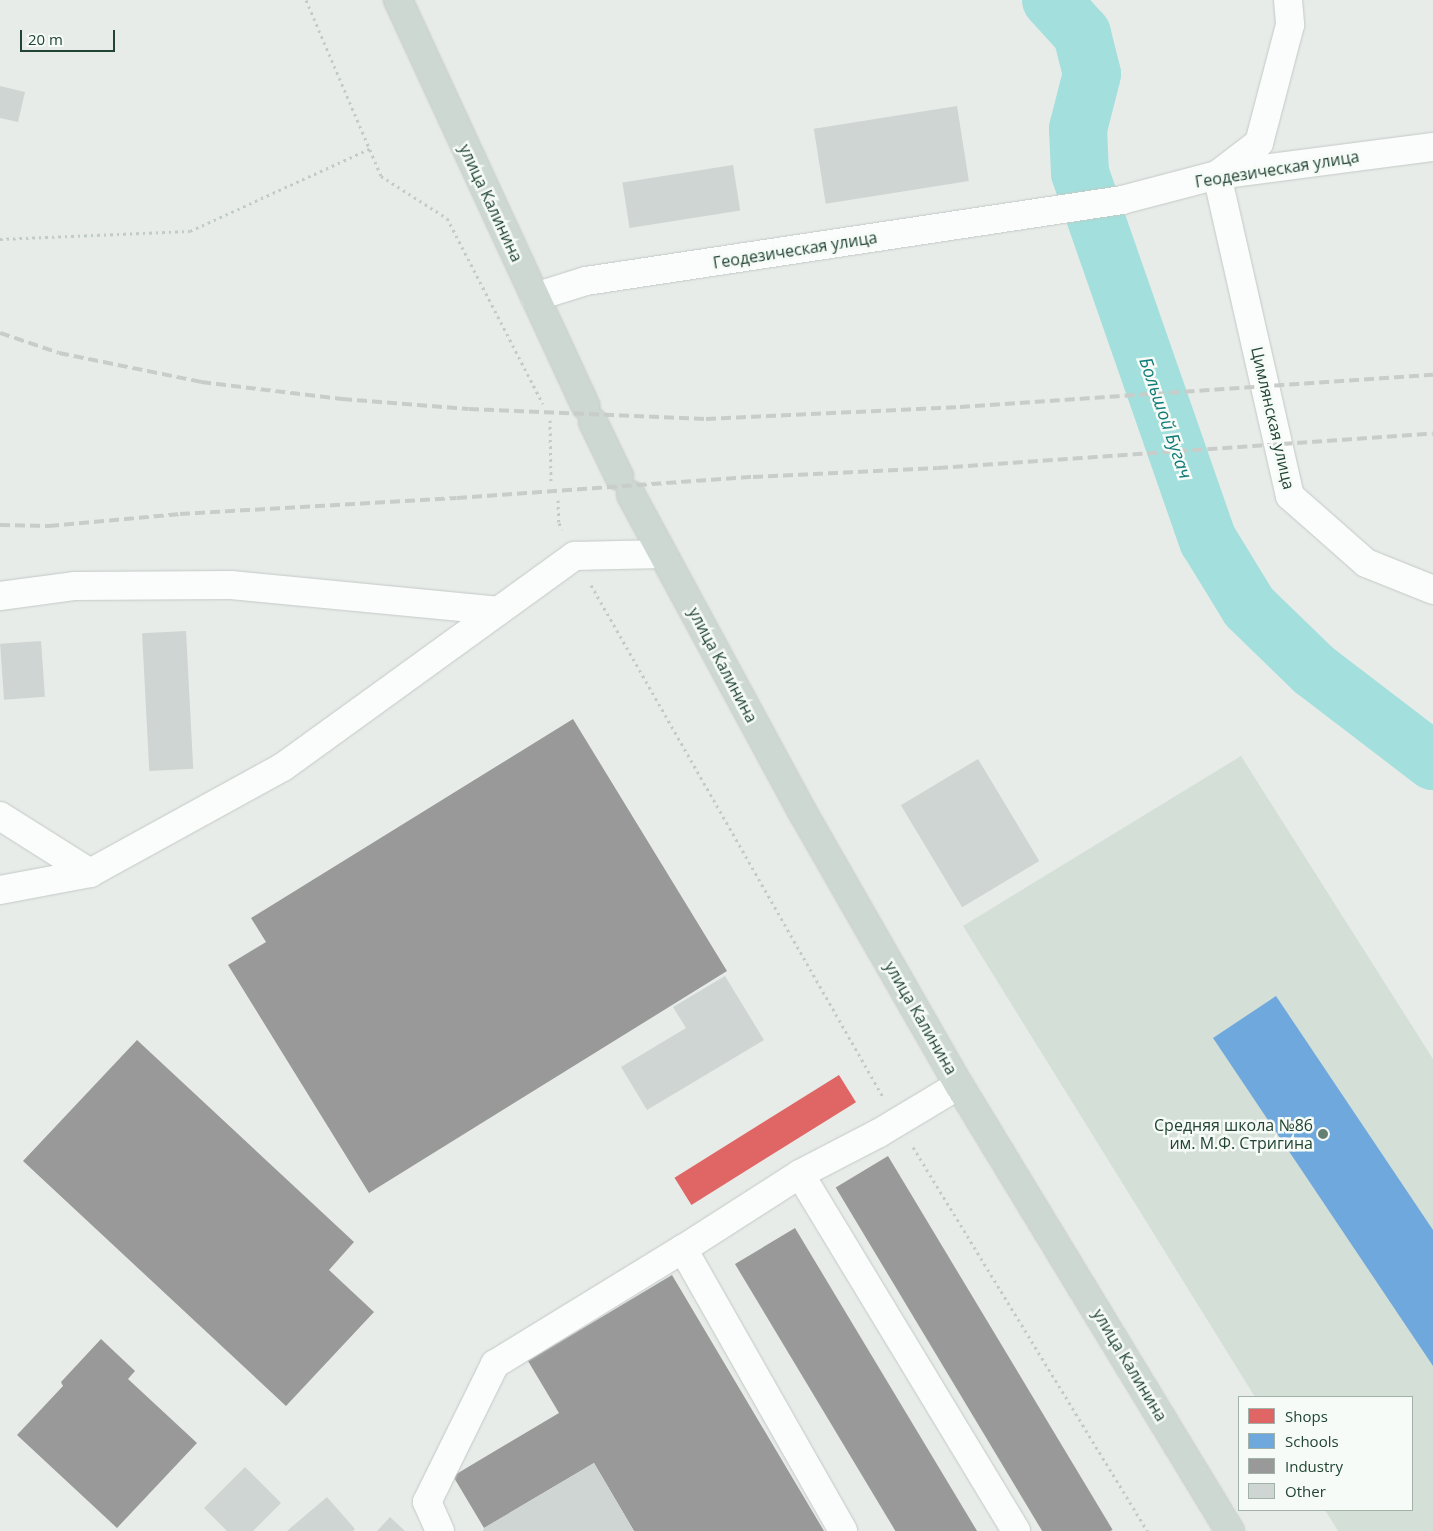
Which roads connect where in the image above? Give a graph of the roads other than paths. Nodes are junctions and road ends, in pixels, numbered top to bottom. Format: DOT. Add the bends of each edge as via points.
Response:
graph roads {
  1 [pos="398,0"];
  2 [pos="1288,0"];
  3 [pos="1433,147"];
  4 [pos="1217,175"];
  5 [pos="535,297"];
  6 [pos="662,554"];
  7 [pos="1433,590"];
  8 [pos="0,596"];
  9 [pos="499,611"];
  10 [pos="0,816"];
  11 [pos="90,873"];
  12 [pos="0,890"];
  13 [pos="959,1085"];
  14 [pos="800,1174"];
  15 [pos="683,1249"];
  16 [pos="440,1531"];
  17 [pos="843,1531"];
  18 [pos="1016,1531"];
  19 [pos="1230,1531"];
  1 -- 5 [label="main road, улица Калинина"];
  2 -- 4 [label="street" via="1290,25 1259,143"];
  3 -- 4 [label="street, Геодезическая улица"];
  4 -- 5 [label="street, Геодезическая улица" via="1122,200 586,281"];
  4 -- 7 [label="street, Цимлянская улица" via="1290,496 1366,563"];
  5 -- 6 [label="main road, улица Калинина" via="625,486"];
  6 -- 9 [label="street" via="575,556"];
  6 -- 13 [label="main road, улица Калинина" via="802,813"];
  8 -- 9 [label="street" via="75,586 231,585"];
  9 -- 11 [label="street" via="283,767"];
  10 -- 11 [label="street"];
  11 -- 12 [label="street"];
  13 -- 14 [label="street"];
  13 -- 19 [label="main road, улица Калинина"];
  14 -- 15 [label="street"];
  14 -- 18 [label="street"];
  15 -- 16 [label="street" via="495,1364 427,1502"];
  15 -- 17 [label="street"];
}
